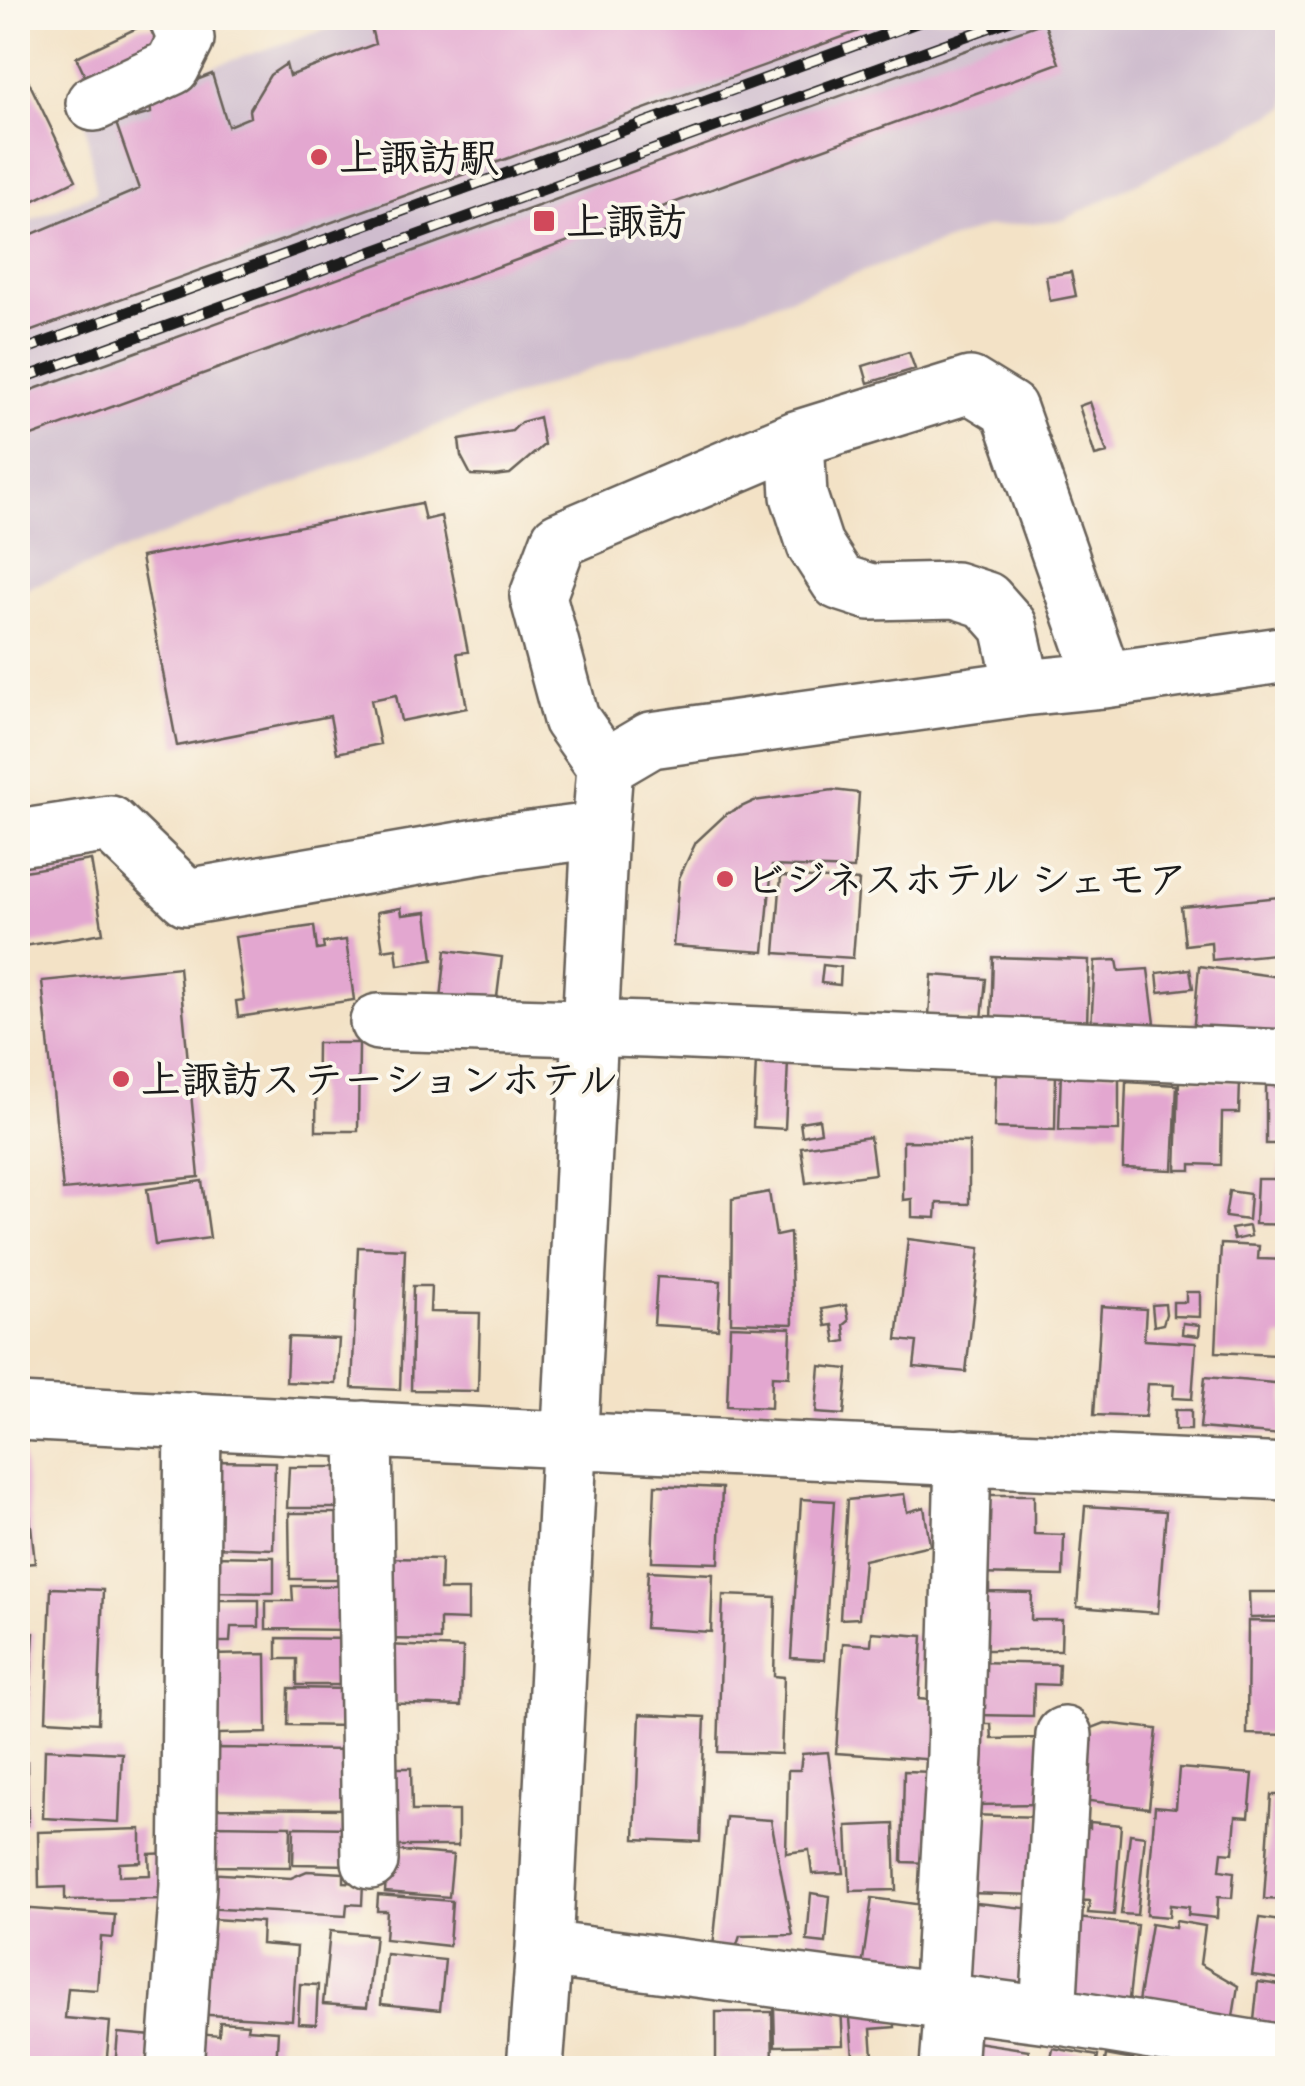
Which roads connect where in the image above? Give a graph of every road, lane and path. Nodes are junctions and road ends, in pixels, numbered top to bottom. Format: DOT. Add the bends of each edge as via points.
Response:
graph roads {
  1 [pos="177,18"];
  2 [pos="94,103"];
  3 [pos="796,439"];
  4 [pos="1288,654"];
  5 [pos="1104,680"];
  6 [pos="1022,688"];
  7 [pos="605,767"];
  8 [pos="600,830"];
  9 [pos="18,838"];
  10 [pos="378,1022"];
  11 [pos="590,1028"];
  12 [pos="1288,1058"];
  13 [pos="18,1412"];
  14 [pos="193,1420"];
  15 [pos="364,1430"];
  16 [pos="571,1440"];
  17 [pos="964,1457"];
  18 [pos="1288,1472"];
  19 [pos="1064,1735"];
  20 [pos="370,1861"];
  21 [pos="544,1949"];
  22 [pos="947,2001"];
  23 [pos="1048,2014"];
  24 [pos="1288,2054"];
  25 [pos="175,2068"];
  26 [pos="535,2068"];
  27 [pos="948,2068"];
  1 -- 2 [label="street" via="186,39 172,67"];
  3 -- 5 [label="street" via="970,385 1009,409"];
  3 -- 6 [label="street" via="799,496 815,545 839,582 870,592 955,590 986,600 1008,626"];
  3 -- 7 [label="street" via="560,540 538,596 571,719"];
  4 -- 5 [label="street"];
  5 -- 6 [label="street"];
  6 -- 7 [label="street" via="651,740"];
  7 -- 8 [label="street"];
  8 -- 9 [label="street" via="186,897 110,824"];
  8 -- 11 [label="street"];
  10 -- 11 [label="street"];
  11 -- 12 [label="street"];
  11 -- 16 [label="street"];
  13 -- 14 [label="street"];
  14 -- 15 [label="street"];
  14 -- 25 [label="street" via="188,1886"];
  15 -- 16 [label="street"];
  15 -- 20 [label="street"];
  16 -- 17 [label="street"];
  16 -- 21 [label="street"];
  17 -- 18 [label="street"];
  17 -- 22 [label="street"];
  19 -- 23 [label="street"];
  21 -- 22 [label="street"];
  21 -- 26 [label="street"];
  22 -- 23 [label="street"];
  22 -- 27 [label="street"];
  23 -- 24 [label="street"];
}
